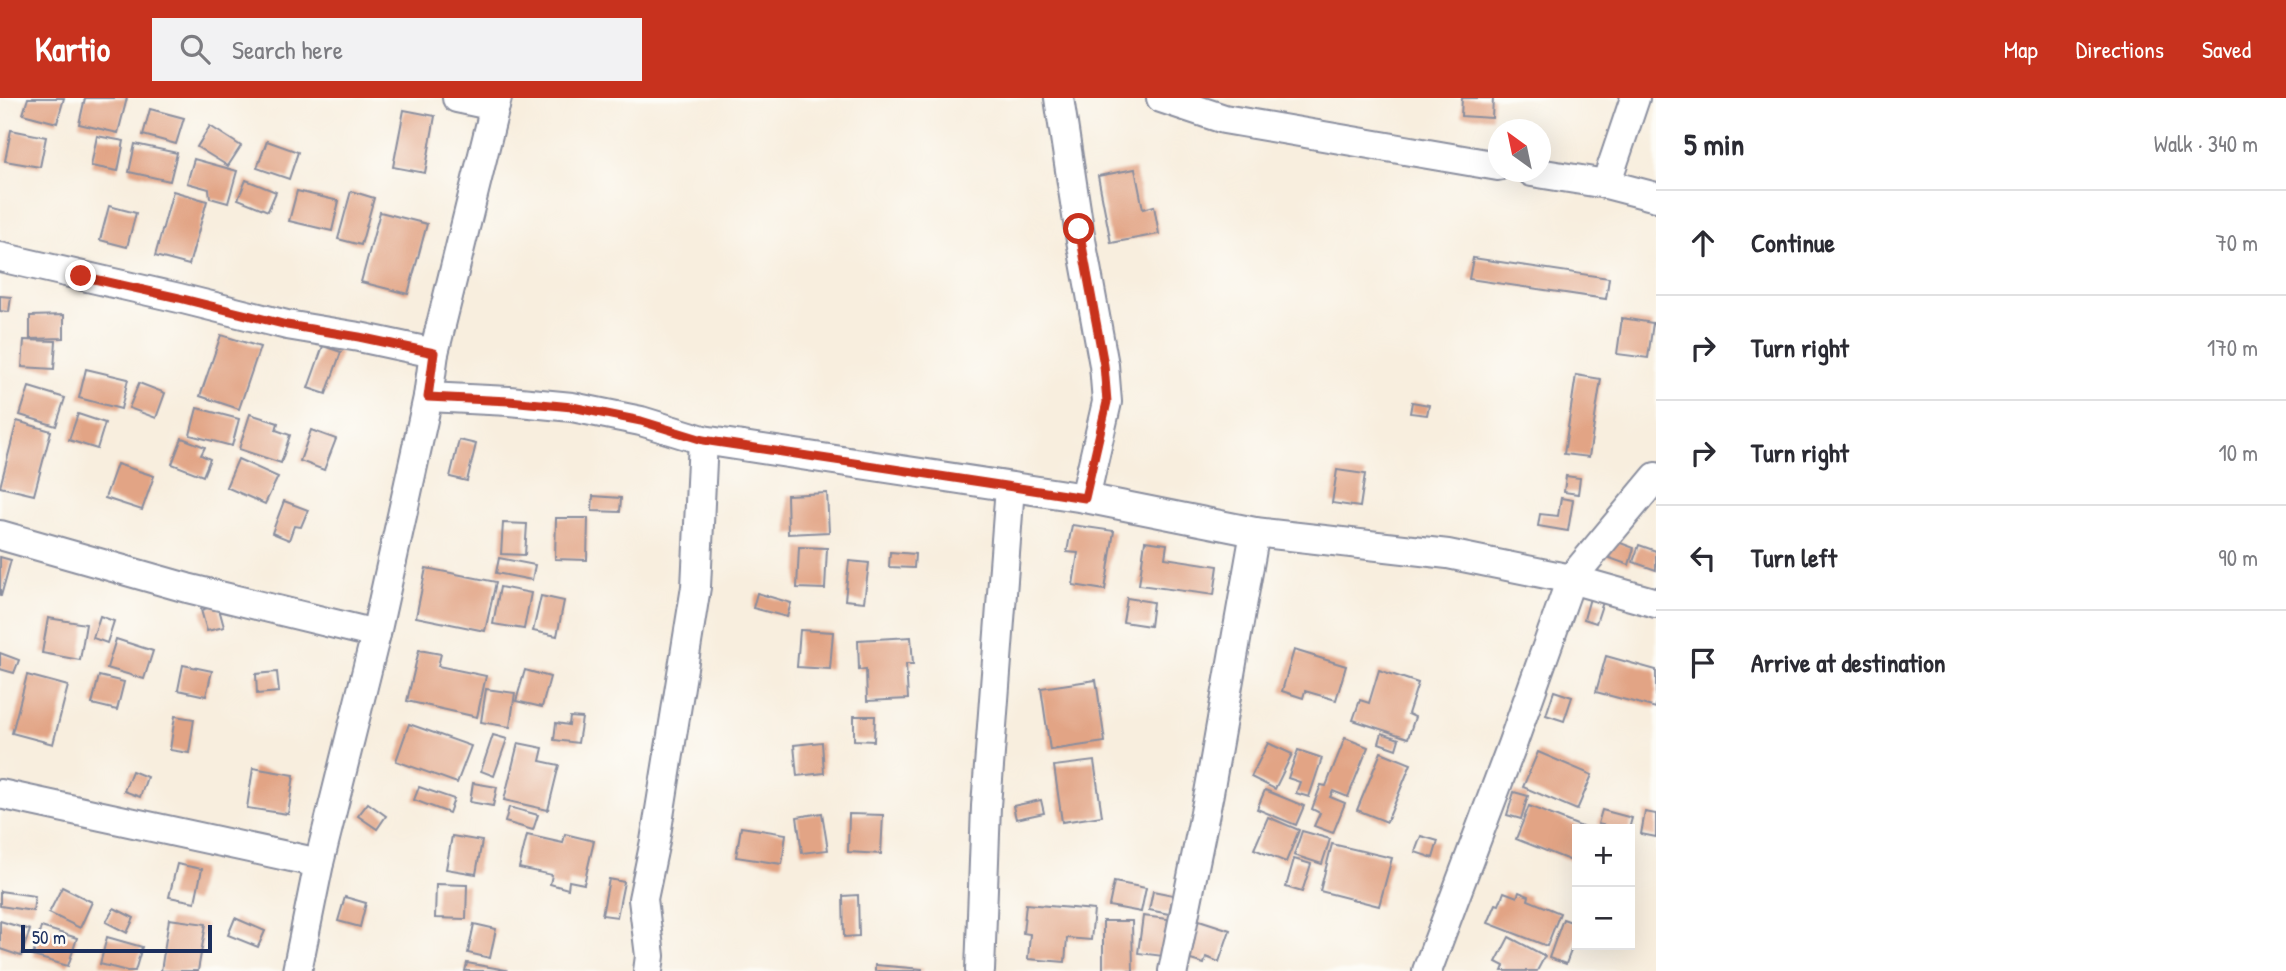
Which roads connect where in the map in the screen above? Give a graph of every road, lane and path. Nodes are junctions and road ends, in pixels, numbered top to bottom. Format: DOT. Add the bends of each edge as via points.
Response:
graph roads {
  1 [pos="457,98"];
  2 [pos="1059,98"];
  3 [pos="1161,98"];
  4 [pos="1635,98"];
  5 [pos="496,102"];
  6 [pos="1488,164"];
  7 [pos="1551,175"];
  8 [pos="1606,184"];
  9 [pos="1656,197"];
  10 [pos="0,257"];
  11 [pos="434,353"];
  12 [pos="428,397"];
  13 [pos="703,440"];
  14 [pos="1656,477"];
  15 [pos="1010,487"];
  16 [pos="1085,498"];
  17 [pos="1255,532"];
  18 [pos="0,536"];
  19 [pos="1571,579"];
  20 [pos="1656,603"];
  21 [pos="376,634"];
  22 [pos="0,794"];
  23 [pos="319,863"];
  24 [pos="297,971"];
  25 [pos="648,971"];
  26 [pos="980,971"];
  27 [pos="1173,971"];
  28 [pos="1427,971"];
  1 -- 5 [label="street"];
  2 -- 16 [label="street" via="1107,402"];
  3 -- 6 [label="street" via="1224,118"];
  4 -- 8 [label="street"];
  5 -- 11 [label="street"];
  7 -- 8 [label="street"];
  8 -- 9 [label="street"];
  10 -- 11 [label="street" via="287,325"];
  11 -- 12 [label="street"];
  12 -- 13 [label="street" via="572,407"];
  12 -- 21 [label="street"];
  13 -- 15 [label="street"];
  13 -- 25 [label="street" via="696,587 643,899"];
  14 -- 19 [label="street"];
  15 -- 16 [label="street"];
  15 -- 26 [label="street" via="986,806"];
  16 -- 17 [label="street"];
  17 -- 19 [label="street" via="1448,554"];
  17 -- 27 [label="street"];
  18 -- 21 [label="street"];
  19 -- 20 [label="street"];
  19 -- 28 [label="street"];
  21 -- 23 [label="street"];
  22 -- 23 [label="street"];
  23 -- 24 [label="street"];
}
